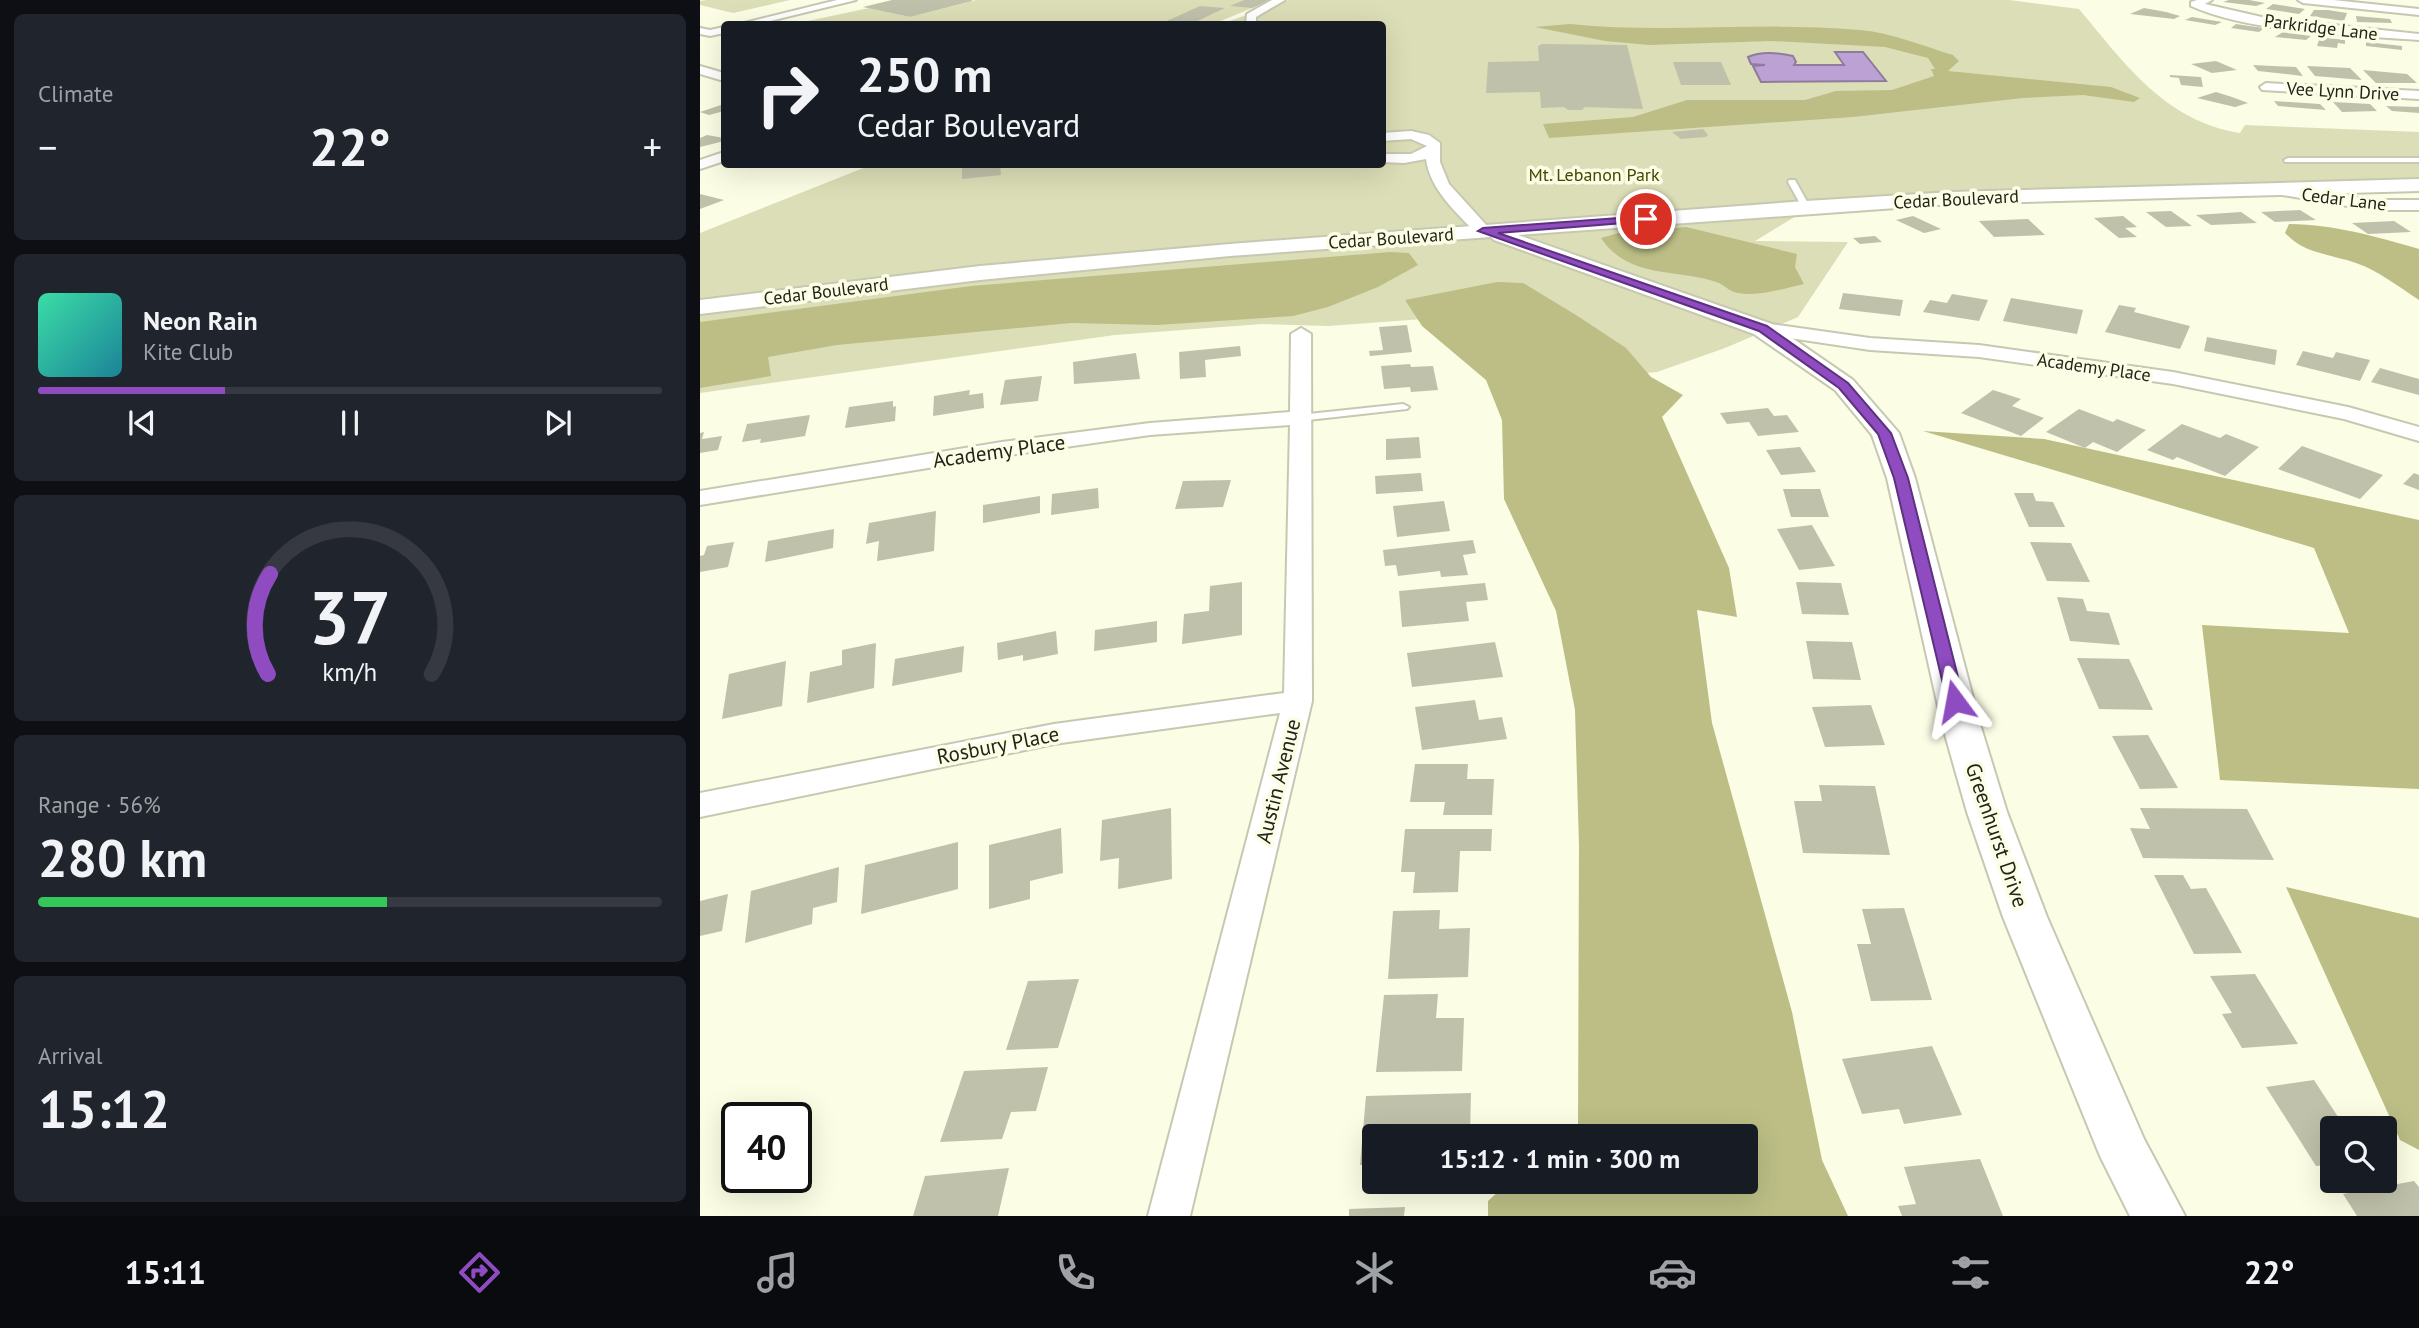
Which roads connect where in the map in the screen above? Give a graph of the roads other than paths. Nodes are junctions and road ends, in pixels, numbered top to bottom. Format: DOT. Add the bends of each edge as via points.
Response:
graph roads {
  1 [pos="851,0"];
  2 [pos="1280,0"];
  3 [pos="2207,0"];
  4 [pos="2303,0"];
  5 [pos="2419,12"];
  6 [pos="759,21"];
  7 [pos="1251,21"];
  8 [pos="705,32"];
  9 [pos="2419,37"];
  10 [pos="700,46"];
  11 [pos="700,70"];
  12 [pos="721,76"];
  13 [pos="2266,87"];
  14 [pos="2419,95"];
  15 [pos="1386,135"];
  16 [pos="1433,150"];
  17 [pos="721,157"];
  18 [pos="1386,159"];
  19 [pos="2288,160"];
  20 [pos="2419,160"];
  21 [pos="1386,161"];
  22 [pos="700,165"];
  23 [pos="1792,182"];
  24 [pos="1440,183"];
  25 [pos="2419,185"];
  26 [pos="2270,189"];
  27 [pos="2419,205"];
  28 [pos="1806,207"];
  29 [pos="1483,231"];
  30 [pos="700,307"];
  31 [pos="1763,329"];
  32 [pos="1301,334"];
  33 [pos="1403,407"];
  34 [pos="1299,418"];
  35 [pos="2419,434"];
  36 [pos="700,498"];
  37 [pos="1298,701"];
  38 [pos="700,805"];
  39 [pos="1169,1216"];
  40 [pos="2158,1216"];
  1 -- 6 [label="street"];
  2 -- 7 [label="street" via="1251,16"];
  3 -- 9 [label="street, Parkridge Lane" via="2195,4 2255,19"];
  4 -- 5 [label="street"];
  8 -- 10 [label="street" via="715,38"];
  11 -- 12 [label="street"];
  13 -- 14 [label="street, Vee Lynn Drive"];
  15 -- 16 [label="street" via="1428,139"];
  16 -- 18 [label="street"];
  16 -- 24 [label="street"];
  17 -- 22 [label="street"];
  19 -- 20 [label="lane"];
  21 -- 24 [label="street"];
  23 -- 28 [label="lane"];
  24 -- 29 [label="street"];
  25 -- 26 [label="street, Cedar Boulevard"];
  26 -- 27 [label="street, Cedar Lane" via="2371,205"];
  26 -- 28 [label="street, Cedar Boulevard"];
  28 -- 29 [label="street, Cedar Boulevard"];
  29 -- 30 [label="street, Cedar Boulevard" via="980,273"];
  29 -- 31 [label="street, Greenhurst Drive"];
  31 -- 35 [label="street, Academy Place" via="1870,344 1979,351 2173,378 2348,414"];
  31 -- 40 [label="street, Greenhurst Drive" via="1844,385 1885,433 1901,478 1986,812 2121,1144"];
  32 -- 34 [label="street, Austin Avenue"];
  33 -- 34 [label="lane"];
  34 -- 36 [label="street, Academy Place" via="1150,429"];
  34 -- 37 [label="street, Austin Avenue"];
  37 -- 38 [label="street, Rosbury Place" via="1054,734"];
  37 -- 39 [label="street, Austin Avenue"];
}
